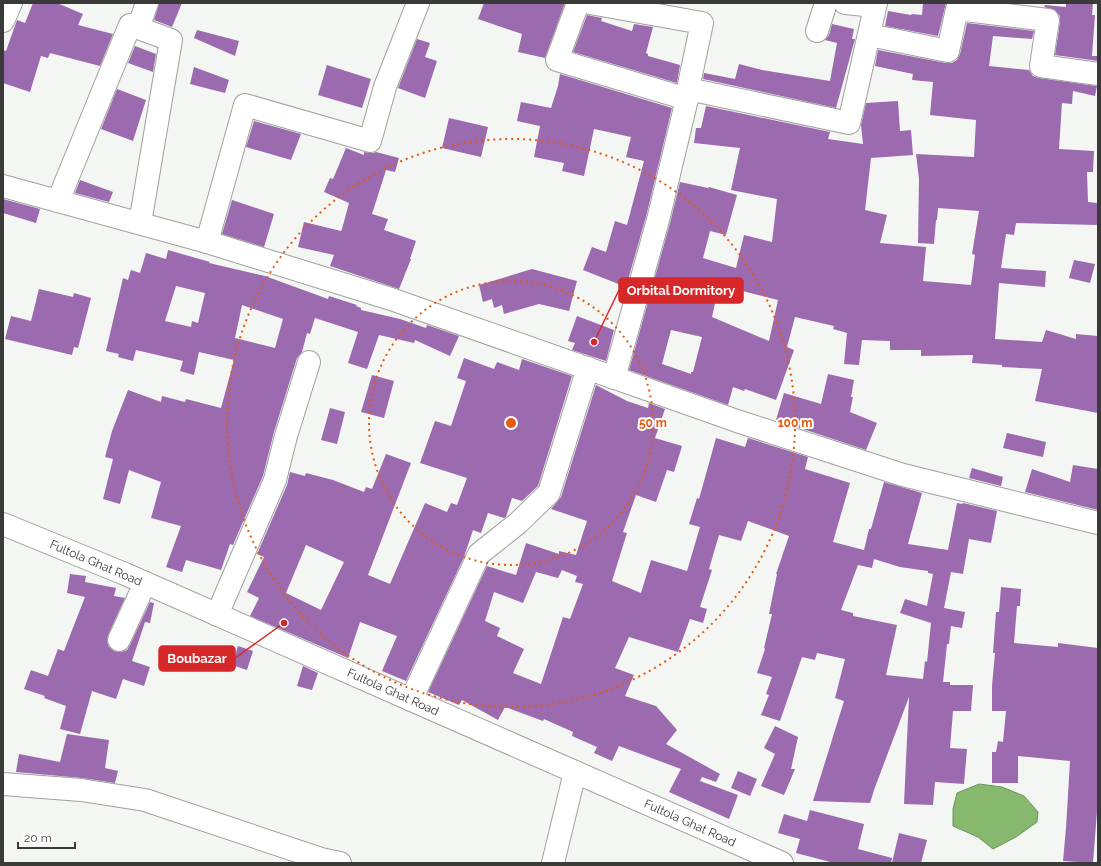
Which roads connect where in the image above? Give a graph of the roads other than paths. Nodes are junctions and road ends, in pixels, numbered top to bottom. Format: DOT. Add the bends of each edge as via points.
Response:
graph roads {
  1 [pos="11,3"];
  2 [pos="147,3"];
  3 [pos="418,3"];
  4 [pos="578,3"];
  5 [pos="590,3"];
  6 [pos="826,3"];
  7 [pos="845,3"];
  8 [pos="875,5"];
  9 [pos="3,21"];
  10 [pos="138,28"];
  11 [pos="817,31"];
  12 [pos="870,35"];
  13 [pos="1098,74"];
  14 [pos="687,94"];
  15 [pos="3,186"];
  16 [pos="58,201"];
  17 [pos="140,224"];
  18 [pos="208,242"];
  19 [pos="309,362"];
  20 [pos="588,368"];
  21 [pos="614,378"];
  22 [pos="1098,523"];
  23 [pos="3,524"];
  24 [pos="145,583"];
  25 [pos="218,615"];
  26 [pos="119,640"];
  27 [pos="411,700"];
  28 [pos="575,772"];
  29 [pos="3,784"];
  30 [pos="340,863"];
  31 [pos="552,863"];
  32 [pos="782,863"];
  1 -- 9 [label="street"];
  2 -- 10 [label="street"];
  3 -- 18 [label="street" via="385,87 370,141 245,105"];
  4 -- 14 [label="street" via="557,60"];
  5 -- 14 [label="street" via="702,23"];
  6 -- 11 [label="street"];
  7 -- 8 [label="street"];
  8 -- 12 [label="street"];
  10 -- 16 [label="street" via="130,25"];
  10 -- 17 [label="street" via="171,40"];
  12 -- 13 [label="street" via="948,51 957,10 1048,20 1041,66"];
  12 -- 14 [label="street" via="849,123"];
  14 -- 21 [label="street" via="658,220"];
  15 -- 16 [label="street"];
  16 -- 17 [label="street"];
  17 -- 18 [label="street"];
  18 -- 20 [label="street" via="391,299"];
  19 -- 25 [label="street" via="275,480"];
  20 -- 21 [label="street"];
  20 -- 27 [label="street" via="549,493 518,523 479,554"];
  21 -- 22 [label="street" via="737,422 903,475"];
  23 -- 24 [label="street, Fultola Ghat Road"];
  24 -- 25 [label="street, Fultola Ghat Road"];
  24 -- 26 [label="street"];
  25 -- 27 [label="street, Fultola Ghat Road"];
  27 -- 28 [label="street, Fultola Ghat Road"];
  28 -- 31 [label="street"];
  28 -- 32 [label="street, Fultola Ghat Road"];
  29 -- 30 [label="street" via="82,790 145,800 321,859"];
}
